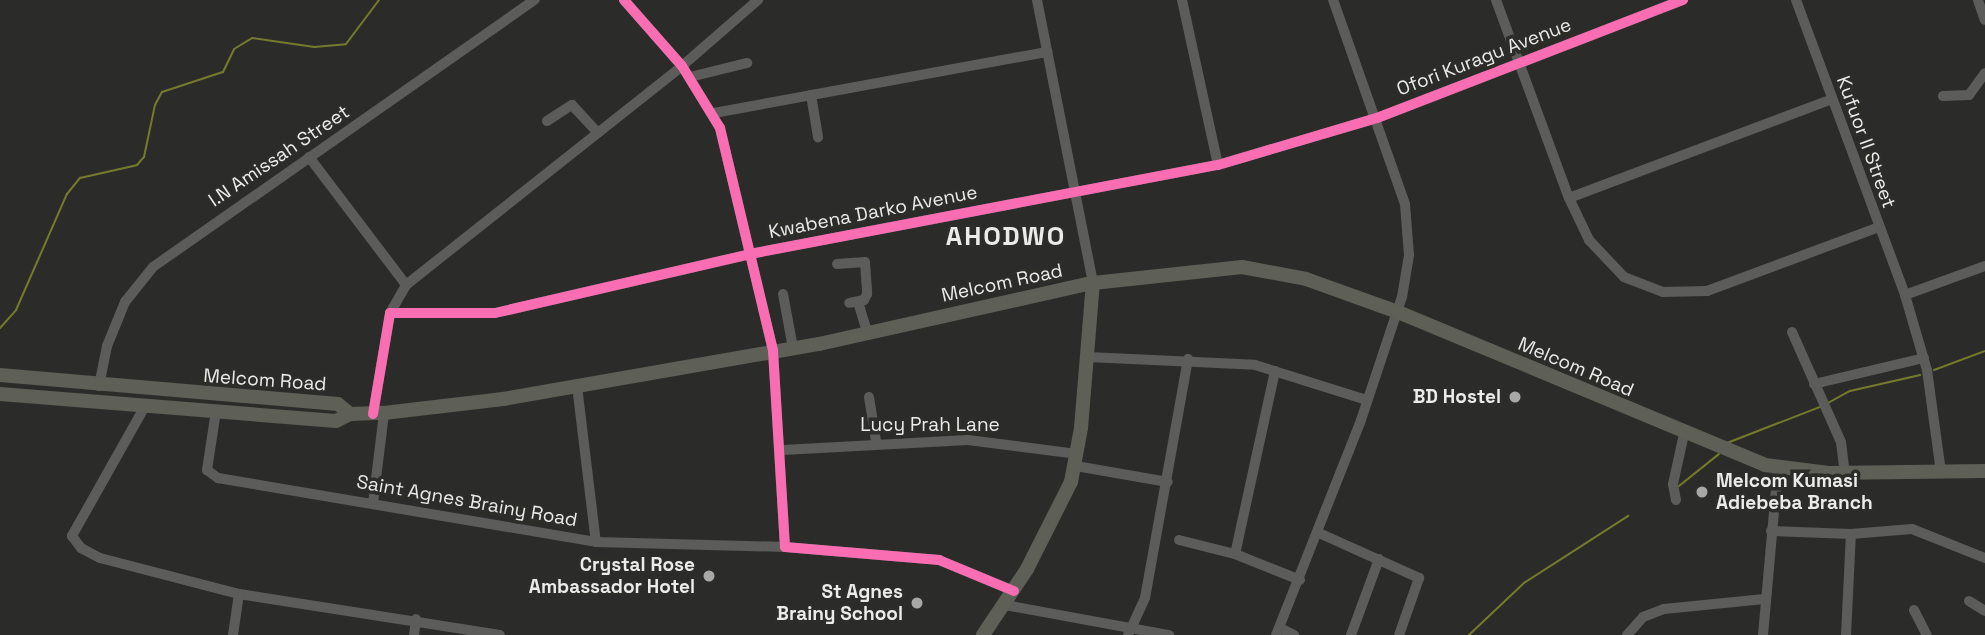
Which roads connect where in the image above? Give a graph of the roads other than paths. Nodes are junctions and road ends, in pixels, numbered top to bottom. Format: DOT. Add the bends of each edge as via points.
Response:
graph roads {
  1 [pos="535,0"];
  2 [pos="624,0"];
  3 [pos="758,0"];
  4 [pos="1037,0"];
  5 [pos="1182,0"];
  6 [pos="1333,0"];
  7 [pos="1496,0"];
  8 [pos="1683,0"];
  9 [pos="1796,0"];
  10 [pos="1979,0"];
  11 [pos="1985,20"];
  12 [pos="1047,52"];
  13 [pos="747,63"];
  14 [pos="1518,63"];
  15 [pos="682,66"];
  16 [pos="1985,73"];
  17 [pos="690,77"];
  18 [pos="810,95"];
  19 [pos="1943,96"];
  20 [pos="1832,99"];
  21 [pos="714,113"];
  22 [pos="1377,118"];
  23 [pos="547,121"];
  24 [pos="598,132"];
  25 [pos="818,137"];
  26 [pos="309,157"];
  27 [pos="1218,165"];
  28 [pos="1078,192"];
  29 [pos="1569,198"];
  30 [pos="1879,228"];
  31 [pos="750,254"];
  32 [pos="837,264"];
  33 [pos="1985,266"];
  34 [pos="1093,284"];
  35 [pos="406,285"];
  36 [pos="783,294"];
  37 [pos="1905,296"];
  38 [pos="1398,312"];
  39 [pos="390,313"];
  40 [pos="1792,332"];
  41 [pos="868,334"];
  42 [pos="793,348"];
  43 [pos="773,351"];
  44 [pos="1088,357"];
  45 [pos="1924,358"];
  46 [pos="1188,359"];
  47 [pos="1276,371"];
  48 [pos="0,375"];
  49 [pos="1814,384"];
  50 [pos="99,386"];
  51 [pos="577,386"];
  52 [pos="152,391"];
  53 [pos="0,394"];
  54 [pos="869,397"];
  55 [pos="1367,400"];
  56 [pos="144,408"];
  57 [pos="216,411"];
  58 [pos="378,413"];
  59 [pos="350,414"];
  60 [pos="1684,434"];
  61 [pos="876,441"];
  62 [pos="783,450"];
  63 [pos="1077,460"];
  64 [pos="1778,468"];
  65 [pos="1985,471"];
  66 [pos="1941,472"];
  67 [pos="1845,473"];
  68 [pos="1168,482"];
  69 [pos="1676,500"];
  70 [pos="373,503"];
  71 [pos="1772,531"];
  72 [pos="1319,533"];
  73 [pos="1851,534"];
  74 [pos="1179,540"];
  75 [pos="596,541"];
  76 [pos="785,547"];
  77 [pos="1235,554"];
  78 [pos="1985,558"];
  79 [pos="1379,559"];
  80 [pos="1300,580"];
  81 [pos="1014,591"];
  82 [pos="239,594"];
  83 [pos="1765,599"];
  84 [pos="1969,601"];
  85 [pos="1005,605"];
  86 [pos="1914,610"];
  87 [pos="1985,611"];
  88 [pos="416,619"];
  89 [pos="1130,632"];
  90 [pos="1278,632"];
  91 [pos="233,635"];
  92 [pos="414,635"];
  93 [pos="500,635"];
  94 [pos="984,635"];
  95 [pos="1169,635"];
  96 [pos="1294,635"];
  97 [pos="1351,635"];
  98 [pos="1398,635"];
  99 [pos="1627,635"];
  100 [pos="1763,635"];
  101 [pos="1846,635"];
  102 [pos="1927,635"];
  1 -- 26 [label="street, I.N Amissah Street"];
  2 -- 15 [label="street"];
  3 -- 15 [label="street"];
  4 -- 12 [label="street"];
  5 -- 27 [label="street"];
  6 -- 22 [label="street"];
  7 -- 14 [label="street"];
  8 -- 14 [label="street, Ofori Kuragu Avenue"];
  9 -- 20 [label="street, Kufuor II Street"];
  10 -- 11 [label="street"];
  12 -- 18 [label="street"];
  12 -- 28 [label="street"];
  13 -- 17 [label="street"];
  14 -- 22 [label="street, Ofori Kuragu Avenue"];
  14 -- 29 [label="street"];
  15 -- 17 [label="street"];
  15 -- 24 [label="street"];
  16 -- 19 [label="street" via="1969,95"];
  17 -- 21 [label="street"];
  18 -- 21 [label="street"];
  18 -- 25 [label="street"];
  20 -- 29 [label="street"];
  20 -- 30 [label="street, Kufuor II Street"];
  21 -- 31 [label="street"];
  22 -- 27 [label="street, Kwabena Darko Avenue"];
  22 -- 38 [label="street" via="1409,221 1406,276"];
  23 -- 24 [label="street" via="572,105"];
  24 -- 35 [label="street"];
  26 -- 35 [label="street"];
  26 -- 50 [label="street, I.N Amissah Street" via="153,267 125,302 107,346"];
  27 -- 28 [label="street, Kwabena Darko Avenue"];
  28 -- 31 [label="street, Kwabena Darko Avenue"];
  28 -- 34 [label="street"];
  29 -- 30 [label="street" via="1589,240 1609,264 1638,284 1676,293 1707,290"];
  30 -- 37 [label="street, Kufuor II Street"];
  31 -- 39 [label="street, Kwabena Darko Avenue" via="495,313"];
  31 -- 43 [label="street"];
  32 -- 41 [label="street" via="864,262 867,294 854,302"];
  33 -- 37 [label="street"];
  34 -- 38 [label="main road, Melcom Road" via="1242,267 1306,279"];
  34 -- 41 [label="main road, Melcom Road"];
  34 -- 44 [label="main road"];
  35 -- 39 [label="street"];
  36 -- 42 [label="street"];
  37 -- 45 [label="street, Kufuor II Street"];
  38 -- 55 [label="street"];
  38 -- 60 [label="main road, Melcom Road"];
  39 -- 58 [label="street"];
  40 -- 49 [label="street"];
  41 -- 42 [label="main road, Melcom Road"];
  42 -- 43 [label="main road, Melcom Road"];
  43 -- 51 [label="main road, Melcom Road"];
  43 -- 62 [label="street"];
  44 -- 46 [label="street"];
  44 -- 63 [label="main road"];
  45 -- 49 [label="street"];
  45 -- 66 [label="street, Kufuor II Street"];
  46 -- 47 [label="street"];
  46 -- 68 [label="street"];
  47 -- 55 [label="street"];
  47 -- 77 [label="street"];
  48 -- 50 [label="main road, Melcom Road"];
  49 -- 67 [label="street" via="1843,448"];
  50 -- 52 [label="main road, Melcom Road"];
  51 -- 58 [label="main road, Melcom Road"];
  51 -- 75 [label="street"];
  52 -- 56 [label="main road"];
  52 -- 59 [label="main road, Melcom Road" via="338,404"];
  53 -- 56 [label="main road"];
  54 -- 61 [label="street"];
  55 -- 72 [label="street"];
  56 -- 57 [label="main road"];
  56 -- 82 [label="street" via="72,536 100,558"];
  57 -- 59 [label="main road" via="336,421"];
  57 -- 70 [label="street, Saint Agnes Brainy Road" via="207,458 211,475"];
  58 -- 59 [label="main road, Melcom Road"];
  58 -- 70 [label="street"];
  60 -- 64 [label="main road, Melcom Road"];
  60 -- 69 [label="street" via="1672,484"];
  61 -- 62 [label="street, Lucy Prah Lane"];
  61 -- 63 [label="street, Lucy Prah Lane" via="989,441"];
  62 -- 76 [label="street"];
  63 -- 68 [label="street, Lucy Prah Lane"];
  63 -- 81 [label="main road" via="1055,518"];
  64 -- 67 [label="main road, Melcom Road"];
  64 -- 71 [label="street"];
  65 -- 66 [label="main road, Melcom Road"];
  66 -- 67 [label="main road, Melcom Road"];
  68 -- 89 [label="street" via="1145,598"];
  70 -- 75 [label="street, Saint Agnes Brainy Road"];
  71 -- 73 [label="street"];
  71 -- 83 [label="street"];
  72 -- 79 [label="street"];
  72 -- 80 [label="street"];
  73 -- 78 [label="street" via="1919,530"];
  73 -- 101 [label="street"];
  74 -- 77 [label="street"];
  75 -- 76 [label="street, Saint Agnes Brainy Road"];
  76 -- 81 [label="street, Saint Agnes Brainy Road" via="939,560"];
  77 -- 80 [label="street"];
  79 -- 97 [label="street"];
  79 -- 98 [label="street" via="1420,580"];
  80 -- 90 [label="street"];
  81 -- 85 [label="main road"];
  82 -- 88 [label="street"];
  82 -- 91 [label="street"];
  83 -- 99 [label="street" via="1664,609 1643,617"];
  83 -- 100 [label="street"];
  84 -- 87 [label="street"];
  85 -- 89 [label="street"];
  85 -- 94 [label="main road"];
  86 -- 102 [label="street"];
  88 -- 92 [label="street"];
  88 -- 93 [label="street"];
  89 -- 95 [label="street"];
  90 -- 96 [label="street"];
}
